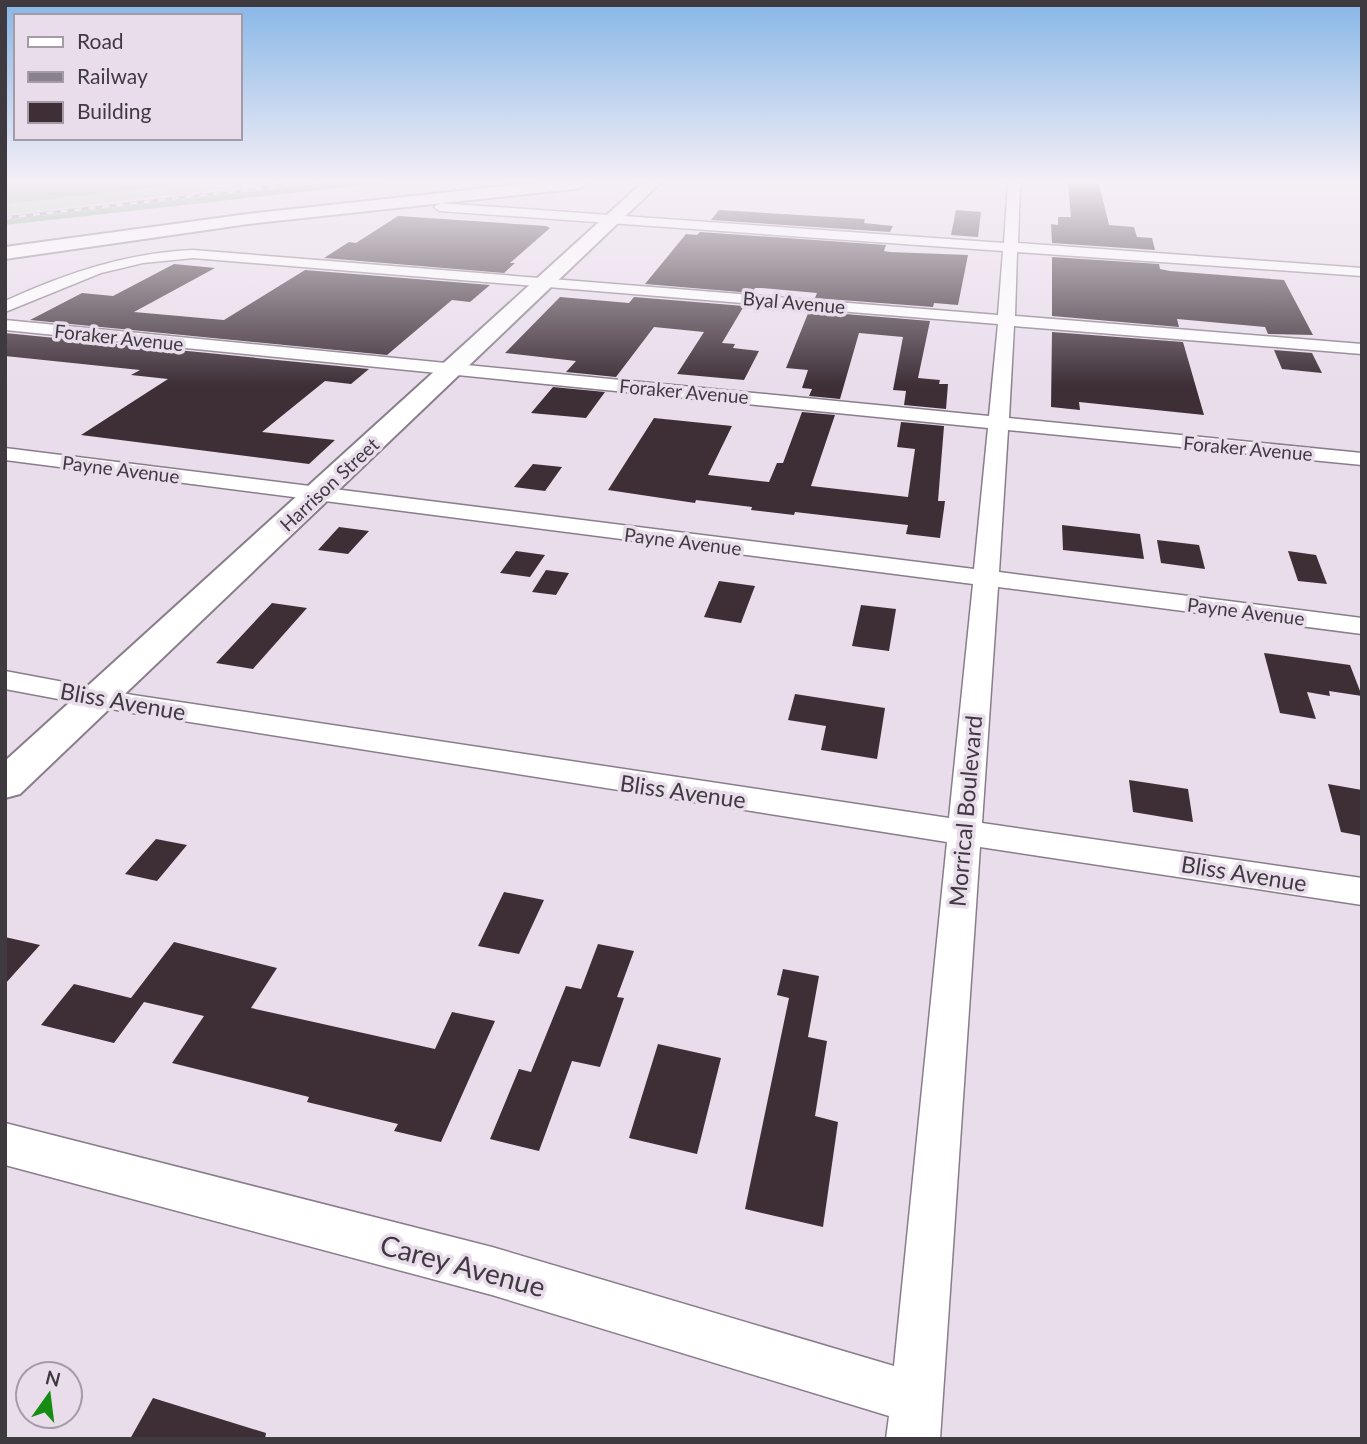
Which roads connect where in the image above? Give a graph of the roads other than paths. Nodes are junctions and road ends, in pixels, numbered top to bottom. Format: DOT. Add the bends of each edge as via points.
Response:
graph roads {
  1 [pos="24,250"];
  2 [pos="580,250"];
  3 [pos="1011,250"];
  4 [pos="1059,250"];
  5 [pos="5,253"];
  6 [pos="1362,272"];
  7 [pos="545,282"];
  8 [pos="5,307"];
  9 [pos="1006,320"];
  10 [pos="5,326"];
  11 [pos="1362,349"];
  12 [pos="452,369"];
  13 [pos="998,423"];
  14 [pos="5,454"];
  15 [pos="1362,459"];
  16 [pos="318,495"];
  17 [pos="984,579"];
  18 [pos="1362,626"];
  19 [pos="5,680"];
  20 [pos="102,696"];
  21 [pos="5,784"];
  22 [pos="962,832"];
  23 [pos="1362,892"];
  24 [pos="5,1144"];
  25 [pos="915,1419"];
  1 -- 5 [label="main road"];
  2 -- 7 [label="main road, Harrison Street"];
  3 -- 9 [label="street, Morrical Boulevard"];
  4 -- 6 [label="street"];
  7 -- 8 [label="street, Byal Avenue" via="214,255 142,257 87,270"];
  7 -- 9 [label="street, Byal Avenue"];
  7 -- 12 [label="main road, Harrison Street"];
  9 -- 11 [label="street, Byal Avenue"];
  9 -- 13 [label="street, Morrical Boulevard"];
  10 -- 12 [label="street, Foraker Avenue"];
  12 -- 13 [label="street, Foraker Avenue"];
  12 -- 16 [label="main road, Harrison Street"];
  13 -- 15 [label="street, Foraker Avenue"];
  13 -- 17 [label="street, Morrical Boulevard"];
  14 -- 16 [label="street, Payne Avenue"];
  16 -- 17 [label="street, Payne Avenue"];
  16 -- 20 [label="main road, Harrison Street"];
  17 -- 18 [label="street, Payne Avenue"];
  17 -- 22 [label="street, Morrical Boulevard"];
  19 -- 20 [label="street, Bliss Avenue"];
  20 -- 21 [label="main road, Harrison Street"];
  20 -- 22 [label="street, Bliss Avenue" via="577,775"];
  22 -- 23 [label="street, Bliss Avenue"];
  22 -- 25 [label="street, Morrical Boulevard"];
  24 -- 25 [label="street, Carey Avenue" via="492,1271"];
}
